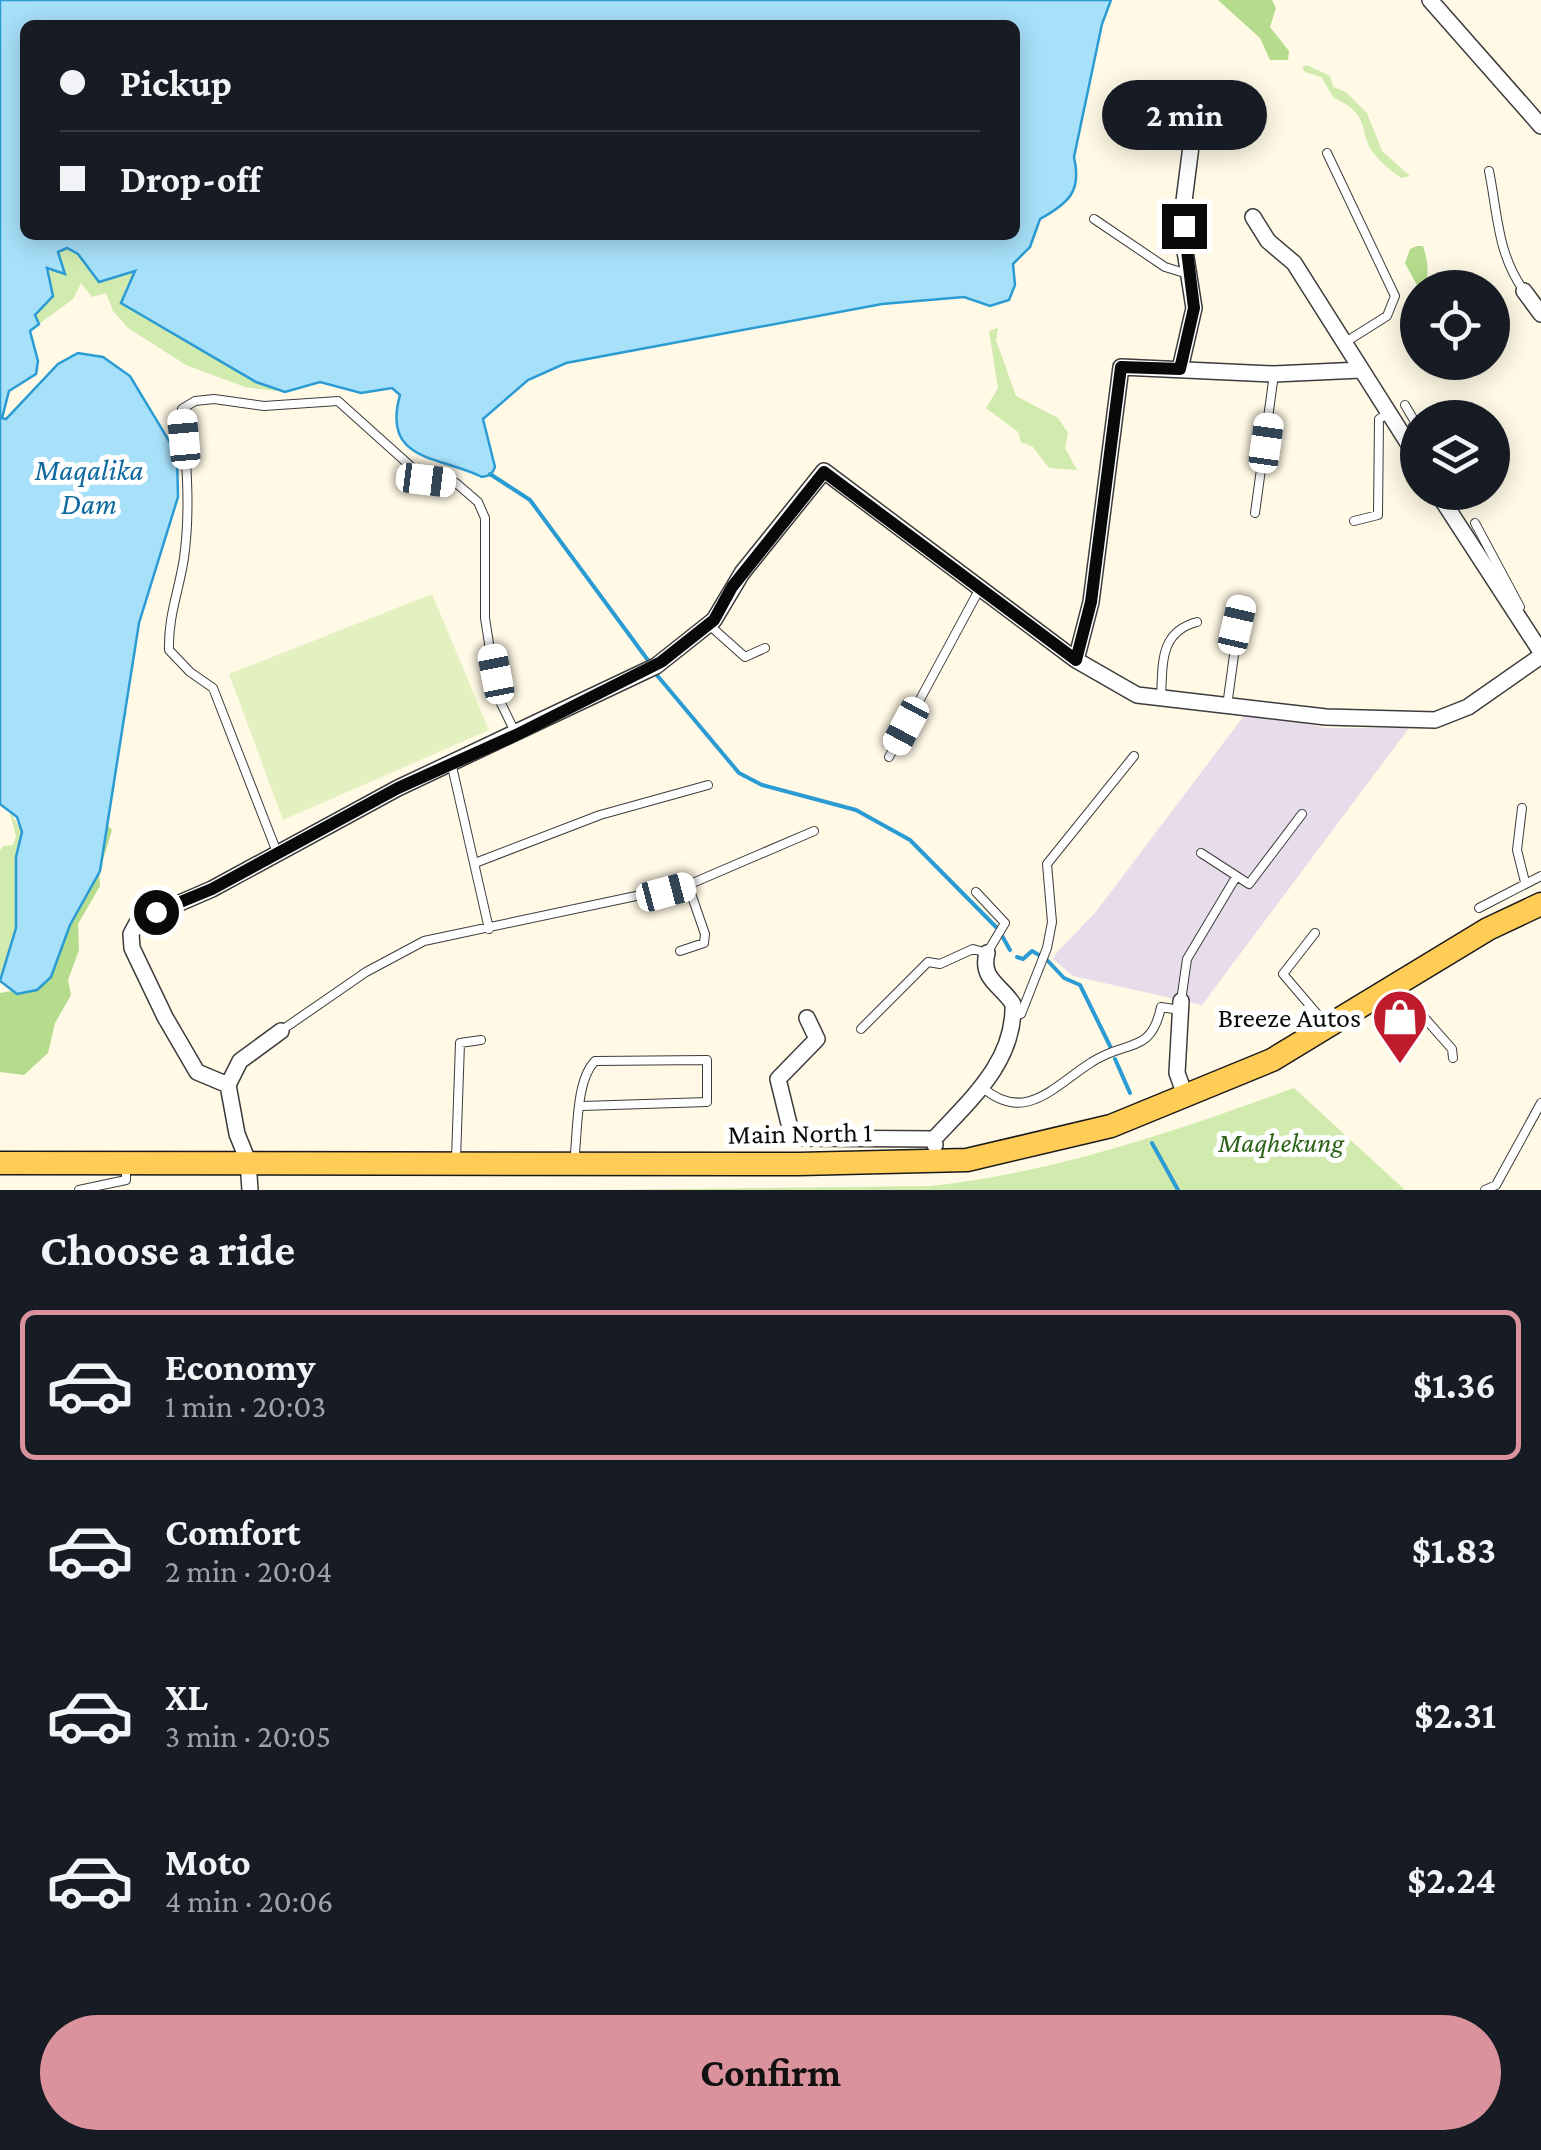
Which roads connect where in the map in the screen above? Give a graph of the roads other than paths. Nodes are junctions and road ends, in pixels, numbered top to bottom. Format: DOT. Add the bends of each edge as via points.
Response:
graph roads {
  1 [pos="1430,0"];
  2 [pos="1541,126"];
  3 [pos="1191,146"];
  4 [pos="1326,153"];
  5 [pos="1489,172"];
  6 [pos="1253,217"];
  7 [pos="1094,219"];
  8 [pos="1188,274"];
  9 [pos="1524,291"];
  10 [pos="1541,314"];
  11 [pos="1344,343"];
  12 [pos="1180,369"];
  13 [pos="1361,370"];
  14 [pos="1274,374"];
  15 [pos="1389,413"];
  16 [pos="1400,430"];
  17 [pos="1449,510"];
  18 [pos="1255,513"];
  19 [pos="1354,521"];
  20 [pos="1475,524"];
  21 [pos="981,586"];
  22 [pos="1242,604"];
  23 [pos="1197,622"];
  24 [pos="708,624"];
  25 [pos="1529,634"];
  26 [pos="765,648"];
  27 [pos="1076,660"];
  28 [pos="1539,660"];
  29 [pos="1161,697"];
  30 [pos="1227,706"];
  31 [pos="516,735"];
  32 [pos="1134,756"];
  33 [pos="890,757"];
  34 [pos="451,762"];
  35 [pos="708,786"];
  36 [pos="1522,808"];
  37 [pos="1302,814"];
  38 [pos="814,831"];
  39 [pos="1200,853"];
  40 [pos="278,855"];
  41 [pos="475,863"];
  42 [pos="1541,876"];
  43 [pos="1236,877"];
  44 [pos="1525,882"];
  45 [pos="688,886"];
  46 [pos="976,892"];
  47 [pos="1541,904"];
  48 [pos="1479,908"];
  49 [pos="489,929"];
  50 [pos="1315,933"];
  51 [pos="680,951"];
  52 [pos="988,953"];
  53 [pos="1396,986"];
  54 [pos="1180,1006"];
  55 [pos="1013,1015"];
  56 [pos="807,1018"];
  57 [pos="1328,1025"];
  58 [pos="862,1028"];
  59 [pos="280,1031"];
  60 [pos="482,1040"];
  61 [pos="1453,1058"];
  62 [pos="228,1085"];
  63 [pos="982,1087"];
  64 [pos="1186,1098"];
  65 [pos="1541,1103"];
  66 [pos="582,1106"];
  67 [pos="935,1150"];
  68 [pos="126,1162"];
  69 [pos="248,1162"];
  70 [pos="0,1163"];
  71 [pos="456,1163"];
  72 [pos="574,1164"];
  73 [pos="79,1190"];
  74 [pos="250,1190"];
  75 [pos="1485,1190"];
  1 -- 2 [label="street"];
  3 -- 8 [label="street" via="1184,201"];
  4 -- 11 [label="lane" via="1395,296 1387,316"];
  5 -- 9 [label="lane" via="1498,239"];
  6 -- 11 [label="street" via="1294,263"];
  7 -- 8 [label="lane" via="1165,267"];
  8 -- 12 [label="street" via="1194,308"];
  9 -- 10 [label="street"];
  11 -- 13 [label="street"];
  12 -- 14 [label="street"];
  12 -- 27 [label="street" via="1121,367 1091,602"];
  13 -- 14 [label="street"];
  13 -- 15 [label="street"];
  14 -- 18 [label="lane"];
  15 -- 16 [label="street"];
  15 -- 19 [label="lane" via="1379,419 1378,515"];
  17 -- 25 [label="street"];
  20 -- 25 [label="lane"];
  21 -- 24 [label="street" via="824,472"];
  21 -- 27 [label="street"];
  21 -- 33 [label="lane"];
  22 -- 30 [label="lane"];
  23 -- 29 [label="lane" via="1170,635"];
  24 -- 26 [label="lane" via="745,658"];
  24 -- 31 [label="street" via="656,666"];
  25 -- 28 [label="street"];
  27 -- 29 [label="street" via="1137,695"];
  28 -- 30 [label="street" via="1468,707 1435,720"];
  29 -- 30 [label="street"];
  31 -- 34 [label="street"];
  31 -- 40 [label="lane" via="497,694 486,618 485,518 478,502 456,483 426,480 338,401 195,401 182,409 190,500 168,616 170,650 213,688"];
  32 -- 55 [label="lane" via="1048,864 1048,948 1021,1014"];
  34 -- 40 [label="street"];
  34 -- 41 [label="lane"];
  35 -- 41 [label="lane" via="600,815"];
  36 -- 44 [label="lane" via="1517,850"];
  37 -- 43 [label="lane" via="1249,884"];
  38 -- 45 [label="lane"];
  39 -- 43 [label="lane"];
  40 -- 62 [label="street" via="138,921 131,934 138,964 197,1072"];
  41 -- 49 [label="lane"];
  42 -- 44 [label="lane"];
  43 -- 54 [label="lane" via="1187,959"];
  44 -- 48 [label="lane"];
  45 -- 49 [label="lane"];
  45 -- 51 [label="lane" via="704,943"];
  46 -- 52 [label="lane" via="1005,923"];
  47 -- 53 [label="main road, Main North 1"];
  49 -- 59 [label="lane" via="424,941"];
  50 -- 57 [label="lane" via="1283,974"];
  52 -- 55 [label="street" via="988,976 1007,995"];
  52 -- 58 [label="lane" via="973,949 940,964 928,962"];
  53 -- 57 [label="main road, Main North 1"];
  53 -- 61 [label="lane"];
  54 -- 63 [label="lane" via="1160,1007 1156,1031 1146,1041 1093,1061 1051,1094 999,1102"];
  54 -- 64 [label="street" via="1176,1072"];
  55 -- 63 [label="street" via="1011,1041"];
  56 -- 67 [label="street" via="817,1039 778,1079 791,1132 797,1138"];
  57 -- 64 [label="main road, Main North 1" via="1272,1060"];
  59 -- 62 [label="street" via="240,1061"];
  60 -- 71 [label="lane" via="460,1043"];
  62 -- 69 [label="street"];
  63 -- 67 [label="street"];
  64 -- 67 [label="main road, Main North 1" via="1036,1146 967,1160"];
  65 -- 75 [label="lane" via="1496,1185"];
  66 -- 66 [label="lane" via="707,1102 707,1060 594,1061"];
  66 -- 72 [label="lane"];
  67 -- 72 [label="main road, Main North 1"];
  68 -- 69 [label="main road, Main North 1"];
  68 -- 70 [label="main road, Main North 1"];
  68 -- 73 [label="lane" via="126,1180"];
  69 -- 71 [label="main road, Main North 1"];
  69 -- 74 [label="street"];
  71 -- 72 [label="main road, Main North 1"];
}
